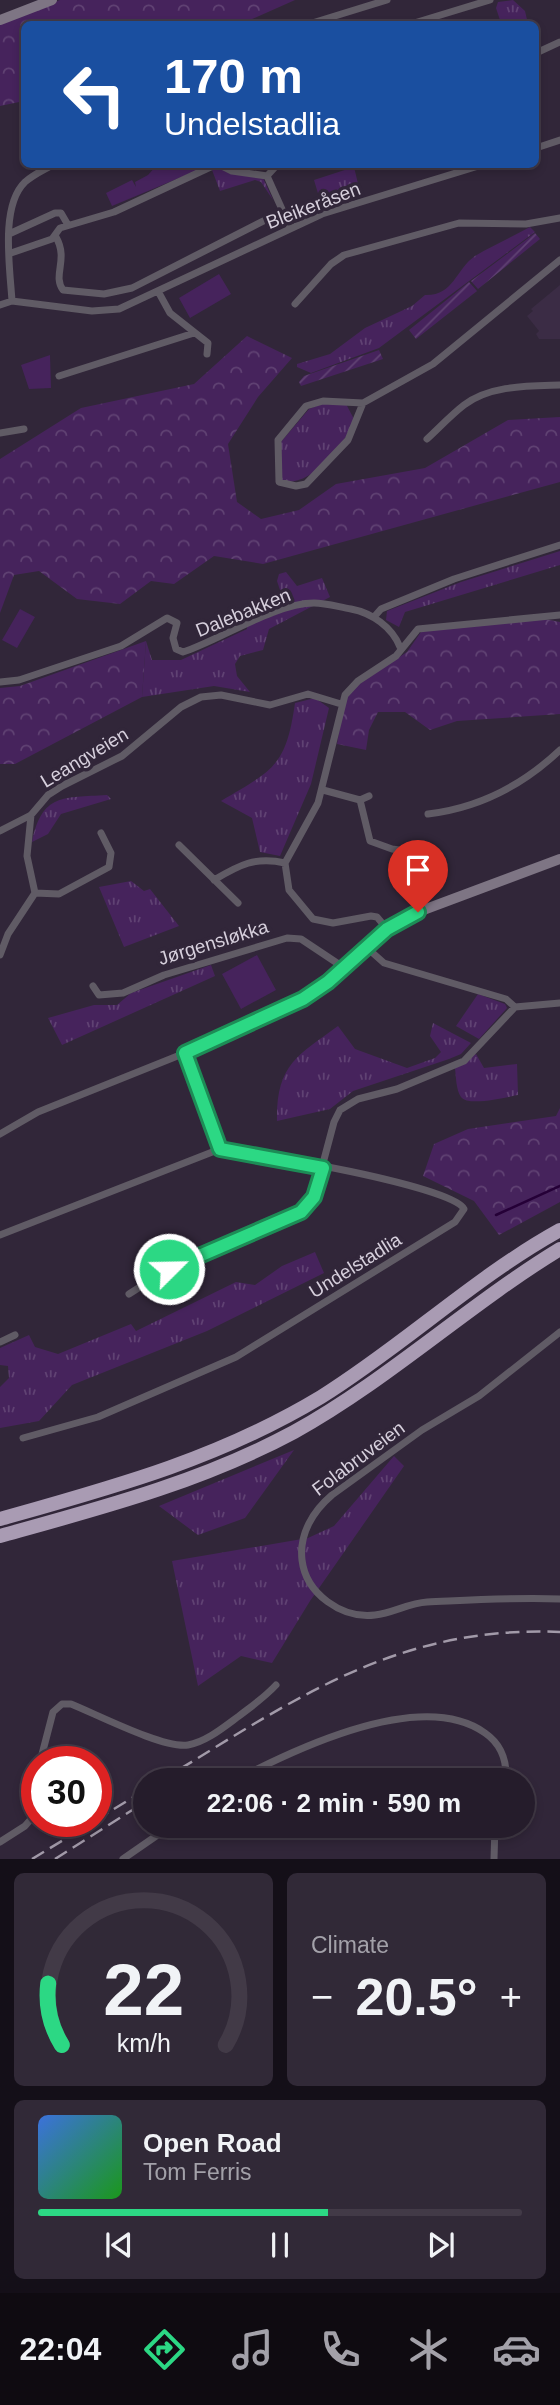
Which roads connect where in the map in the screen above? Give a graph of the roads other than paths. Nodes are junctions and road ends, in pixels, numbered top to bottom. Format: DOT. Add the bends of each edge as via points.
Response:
graph roads {
  1 [pos="52,0"];
  2 [pos="387,0"];
  3 [pos="490,0"];
  4 [pos="0,20"];
  5 [pos="319,21"];
  6 [pos="421,21"];
  7 [pos="560,42"];
  8 [pos="539,52"];
  9 [pos="560,140"];
  10 [pos="539,147"];
  11 [pos="38,168"];
  12 [pos="208,168"];
  13 [pos="226,168"];
  14 [pos="274,168"];
  15 [pos="472,168"];
  16 [pos="267,176"];
  17 [pos="283,211"];
  18 [pos="560,218"];
  19 [pos="68,225"];
  20 [pos="290,228"];
  21 [pos="9,234"];
  22 [pos="56,237"];
  23 [pos="11,253"];
  24 [pos="560,260"];
  25 [pos="159,293"];
  26 [pos="12,301"];
  27 [pos="295,304"];
  28 [pos="0,305"];
  29 [pos="194,333"];
  30 [pos="207,354"];
  31 [pos="59,376"];
  32 [pos="560,385"];
  33 [pos="363,403"];
  34 [pos="24,429"];
  35 [pos="0,433"];
  36 [pos="427,439"];
  37 [pos="560,545"];
  38 [pos="560,615"];
  39 [pos="374,617"];
  40 [pos="400,647"];
  41 [pos="0,682"];
  42 [pos="341,704"];
  43 [pos="560,750"];
  44 [pos="323,790"];
  45 [pos="369,796"];
  46 [pos="360,800"];
  47 [pos="428,814"];
  48 [pos="32,815"];
  49 [pos="0,831"];
  50 [pos="101,833"];
  51 [pos="179,845"];
  52 [pos="435,855"];
  53 [pos="560,859"];
  54 [pos="285,863"];
  55 [pos="214,880"];
  56 [pos="35,892"];
  57 [pos="238,904"];
  58 [pos="387,929"];
  59 [pos="366,947"];
  60 [pos="0,955"];
  61 [pos="343,967"];
  62 [pos="93,986"];
  63 [pos="560,1003"];
  64 [pos="515,1007"];
  65 [pos="185,1053"];
  66 [pos="0,1134"];
  67 [pos="220,1149"];
  68 [pos="323,1168"];
  69 [pos="560,1230"];
  70 [pos="0,1235"];
  71 [pos="560,1249"];
  72 [pos="129,1294"];
  73 [pos="560,1332"];
  74 [pos="15,1335"];
  75 [pos="0,1342"];
  76 [pos="23,1438"];
  77 [pos="0,1519"];
  78 [pos="0,1536"];
  79 [pos="560,1599"];
  80 [pos="276,1685"];
  81 [pos="44,1746"];
  82 [pos="264,1768"];
  83 [pos="505,1768"];
  84 [pos="21,1829"];
  85 [pos="153,1838"];
  86 [pos="495,1838"];
  87 [pos="0,1842"];
  88 [pos="123,1859"];
  89 [pos="494,1859"];
  1 -- 4 [label="street"];
  2 -- 5 [label="street"];
  3 -- 6 [label="street"];
  7 -- 8 [label="street"];
  9 -- 10 [label="street"];
  11 -- 21 [label="street" via="13,201"];
  12 -- 19 [label="street" via="114,212"];
  13 -- 16 [label="street"];
  14 -- 16 [label="street"];
  15 -- 20 [label="street, Bleikeråsen"];
  16 -- 17 [label="street"];
  17 -- 20 [label="street"];
  17 -- 22 [label="street" via="117,293 62,290 58,282 62,249"];
  18 -- 27 [label="street" via="526,224 459,223 344,255"];
  19 -- 21 [label="street" via="61,213"];
  19 -- 22 [label="street" via="60,228"];
  20 -- 25 [label="street, Bleikeråsen"];
  21 -- 23 [label="street"];
  22 -- 23 [label="street"];
  23 -- 26 [label="street"];
  24 -- 33 [label="street" via="433,364"];
  25 -- 26 [label="street, Bleikeråsen" via="104,312"];
  25 -- 29 [label="street" via="170,313"];
  26 -- 28 [label="street, Bleikeråsen"];
  29 -- 30 [label="street" via="208,343"];
  29 -- 31 [label="street"];
  32 -- 36 [label="street" via="488,392 465,404"];
  33 -- 33 [label="street" via="323,401 306,406 278,440 279,482 306,484 348,440"];
  34 -- 35 [label="street"];
  37 -- 39 [label="street" via="443,583 381,609"];
  38 -- 40 [label="street" via="425,626"];
  39 -- 40 [label="street"];
  39 -- 41 [label="street, Dalebakken" via="311,603 266,616 183,652 174,643 177,623 167,618 121,646 19,680"];
  40 -- 42 [label="street" via="396,656 350,688"];
  42 -- 44 [label="street"];
  42 -- 48 [label="street, Leangveien" via="308,694 270,705 220,695 201,697 181,707 122,756 48,795"];
  43 -- 47 [label="street" via="516,786 453,811"];
  44 -- 46 [label="street"];
  44 -- 54 [label="street"];
  45 -- 46 [label="street"];
  46 -- 52 [label="street" via="370,841"];
  48 -- 49 [label="street, Leangveien"];
  48 -- 56 [label="street" via="27,856"];
  50 -- 56 [label="street" via="111,853 109,867 59,894"];
  51 -- 55 [label="street"];
  53 -- 58 [label="street" via="418,912"];
  54 -- 55 [label="street" via="249,861"];
  54 -- 58 [label="street" via="289,890 313,919 333,923 371,916"];
  55 -- 57 [label="street"];
  56 -- 60 [label="street"];
  58 -- 59 [label="street"];
  59 -- 61 [label="street"];
  59 -- 64 [label="street" via="384,963 506,999"];
  61 -- 62 [label="street, Jørgensløkka" via="301,939 288,938 164,975 123,993 99,995"];
  61 -- 65 [label="street" via="303,999"];
  63 -- 64 [label="street"];
  64 -- 68 [label="street" via="464,1061 397,1089 358,1099 340,1110"];
  65 -- 66 [label="street" via="38,1112"];
  65 -- 67 [label="street"];
  67 -- 68 [label="street, Undelstadlia"];
  67 -- 70 [label="street"];
  68 -- 72 [label="street" via="314,1197 301,1212 165,1270"];
  68 -- 76 [label="street, Undelstadlia" via="447,1195 462,1204 463,1214 236,1357 98,1418"];
  69 -- 77 [label="highway" via="323,1395 247,1438 141,1479"];
  71 -- 78 [label="highway" via="333,1407 253,1453 141,1496"];
  73 -- 79 [label="street, Folabruveien" via="479,1396 422,1430 332,1495 319,1506 301,1550 305,1574 317,1592 350,1613 377,1615 420,1602"];
  74 -- 75 [label="street"];
  80 -- 81 [label="street" via="227,1725 185,1746 62,1704 53,1712"];
  82 -- 83 [label="street" via="369,1723 422,1716 459,1720 490,1737 505,1759"];
  84 -- 87 [label="street"];
  85 -- 88 [label="street"];
  86 -- 89 [label="street"];
}
